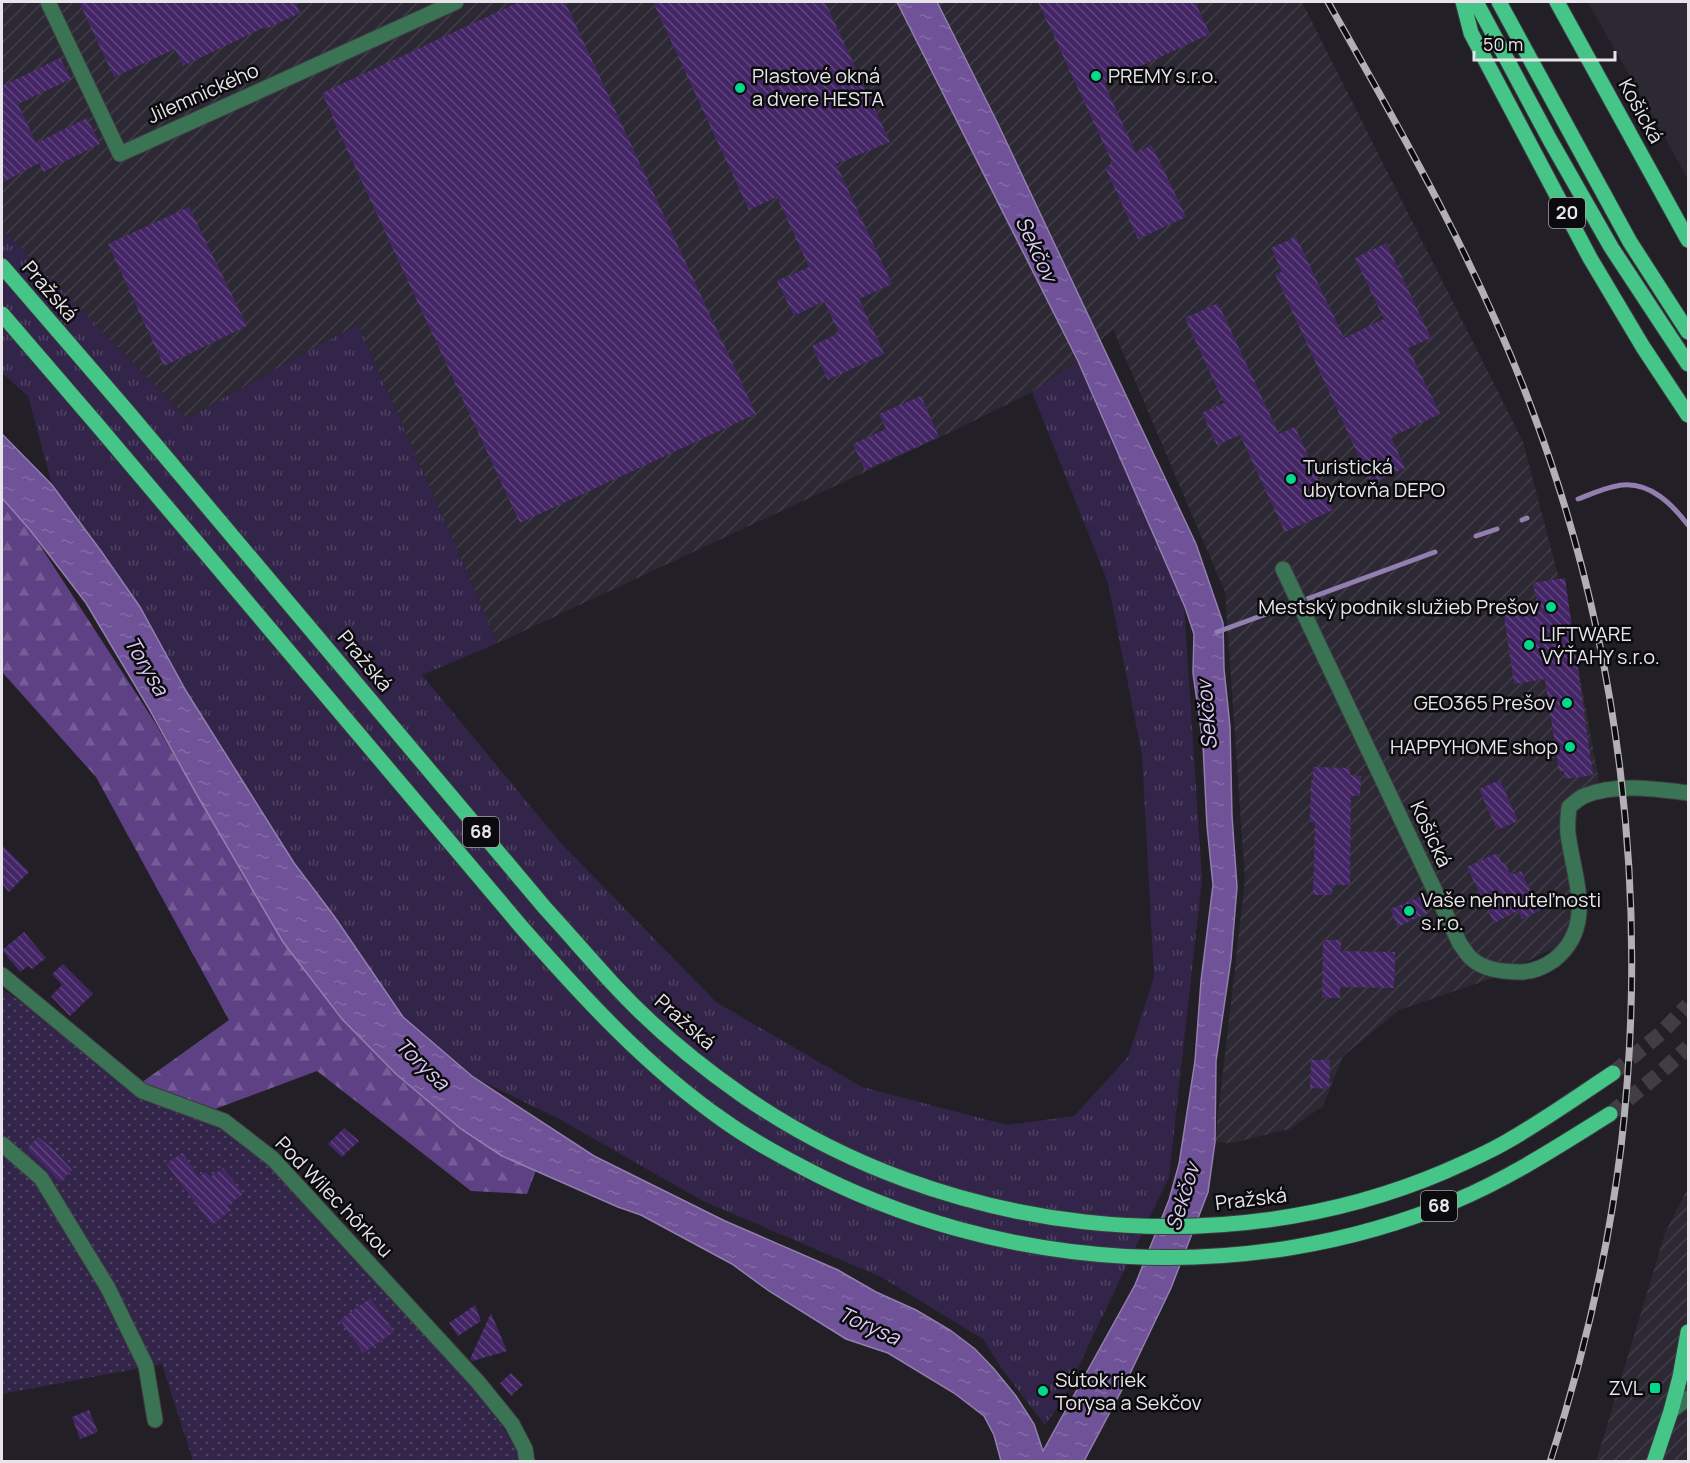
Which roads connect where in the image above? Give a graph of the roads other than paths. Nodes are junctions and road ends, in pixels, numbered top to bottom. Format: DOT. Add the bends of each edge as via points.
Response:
graph roads {
  1 [pos="48,2"];
  2 [pos="456,2"];
  3 [pos="1463,2"];
  4 [pos="1476,2"];
  5 [pos="1499,2"];
  6 [pos="1557,2"];
  7 [pos="1689,240"];
  8 [pos="2,266"];
  9 [pos="2,314"];
  10 [pos="1689,332"];
  11 [pos="1689,364"];
  12 [pos="1689,416"];
  13 [pos="1283,569"];
  14 [pos="1689,794"];
  15 [pos="2,975"];
  16 [pos="1613,1073"];
  17 [pos="1610,1114"];
  18 [pos="2,1144"];
  19 [pos="1689,1332"];
  20 [pos="1689,1398"];
  21 [pos="1671,1411"];
  22 [pos="155,1420"];
  23 [pos="527,1461"];
  24 [pos="1654,1461"];
  1 -- 2 [label="street, Jilemnického" via="120,154"];
  3 -- 12 [label="main road, 20" via="1472,33 1590,258 1642,347"];
  4 -- 11 [label="main road" via="1611,248"];
  5 -- 10 [label="main road" via="1630,242"];
  6 -- 7 [label="main road, Košická"];
  8 -- 16 [label="main road, Pražská / 68" via="615,986 694,1059 742,1095 842,1153 963,1199 1030,1214 1086,1222 1207,1226 1324,1209 1444,1171 1504,1143"];
  9 -- 17 [label="main road, 68" via="579,992 674,1083 723,1120 825,1180 953,1228 1020,1244 1140,1257 1251,1253 1381,1227 1455,1201 1521,1169"];
  13 -- 14 [label="street, Košická" via="1460,944 1472,959 1485,966 1525,972 1551,962 1573,939 1579,904 1568,832 1569,807 1582,796 1623,789"];
  15 -- 23 [label="street, Pod Wilec hôrkou" via="142,1091 224,1121 273,1159 478,1382 512,1424"];
  18 -- 22 [label="street" via="41,1178 108,1288 146,1366"];
  19 -- 21 [label="main road"];
  20 -- 21 [label="street"];
  21 -- 24 [label="main road"];
}
